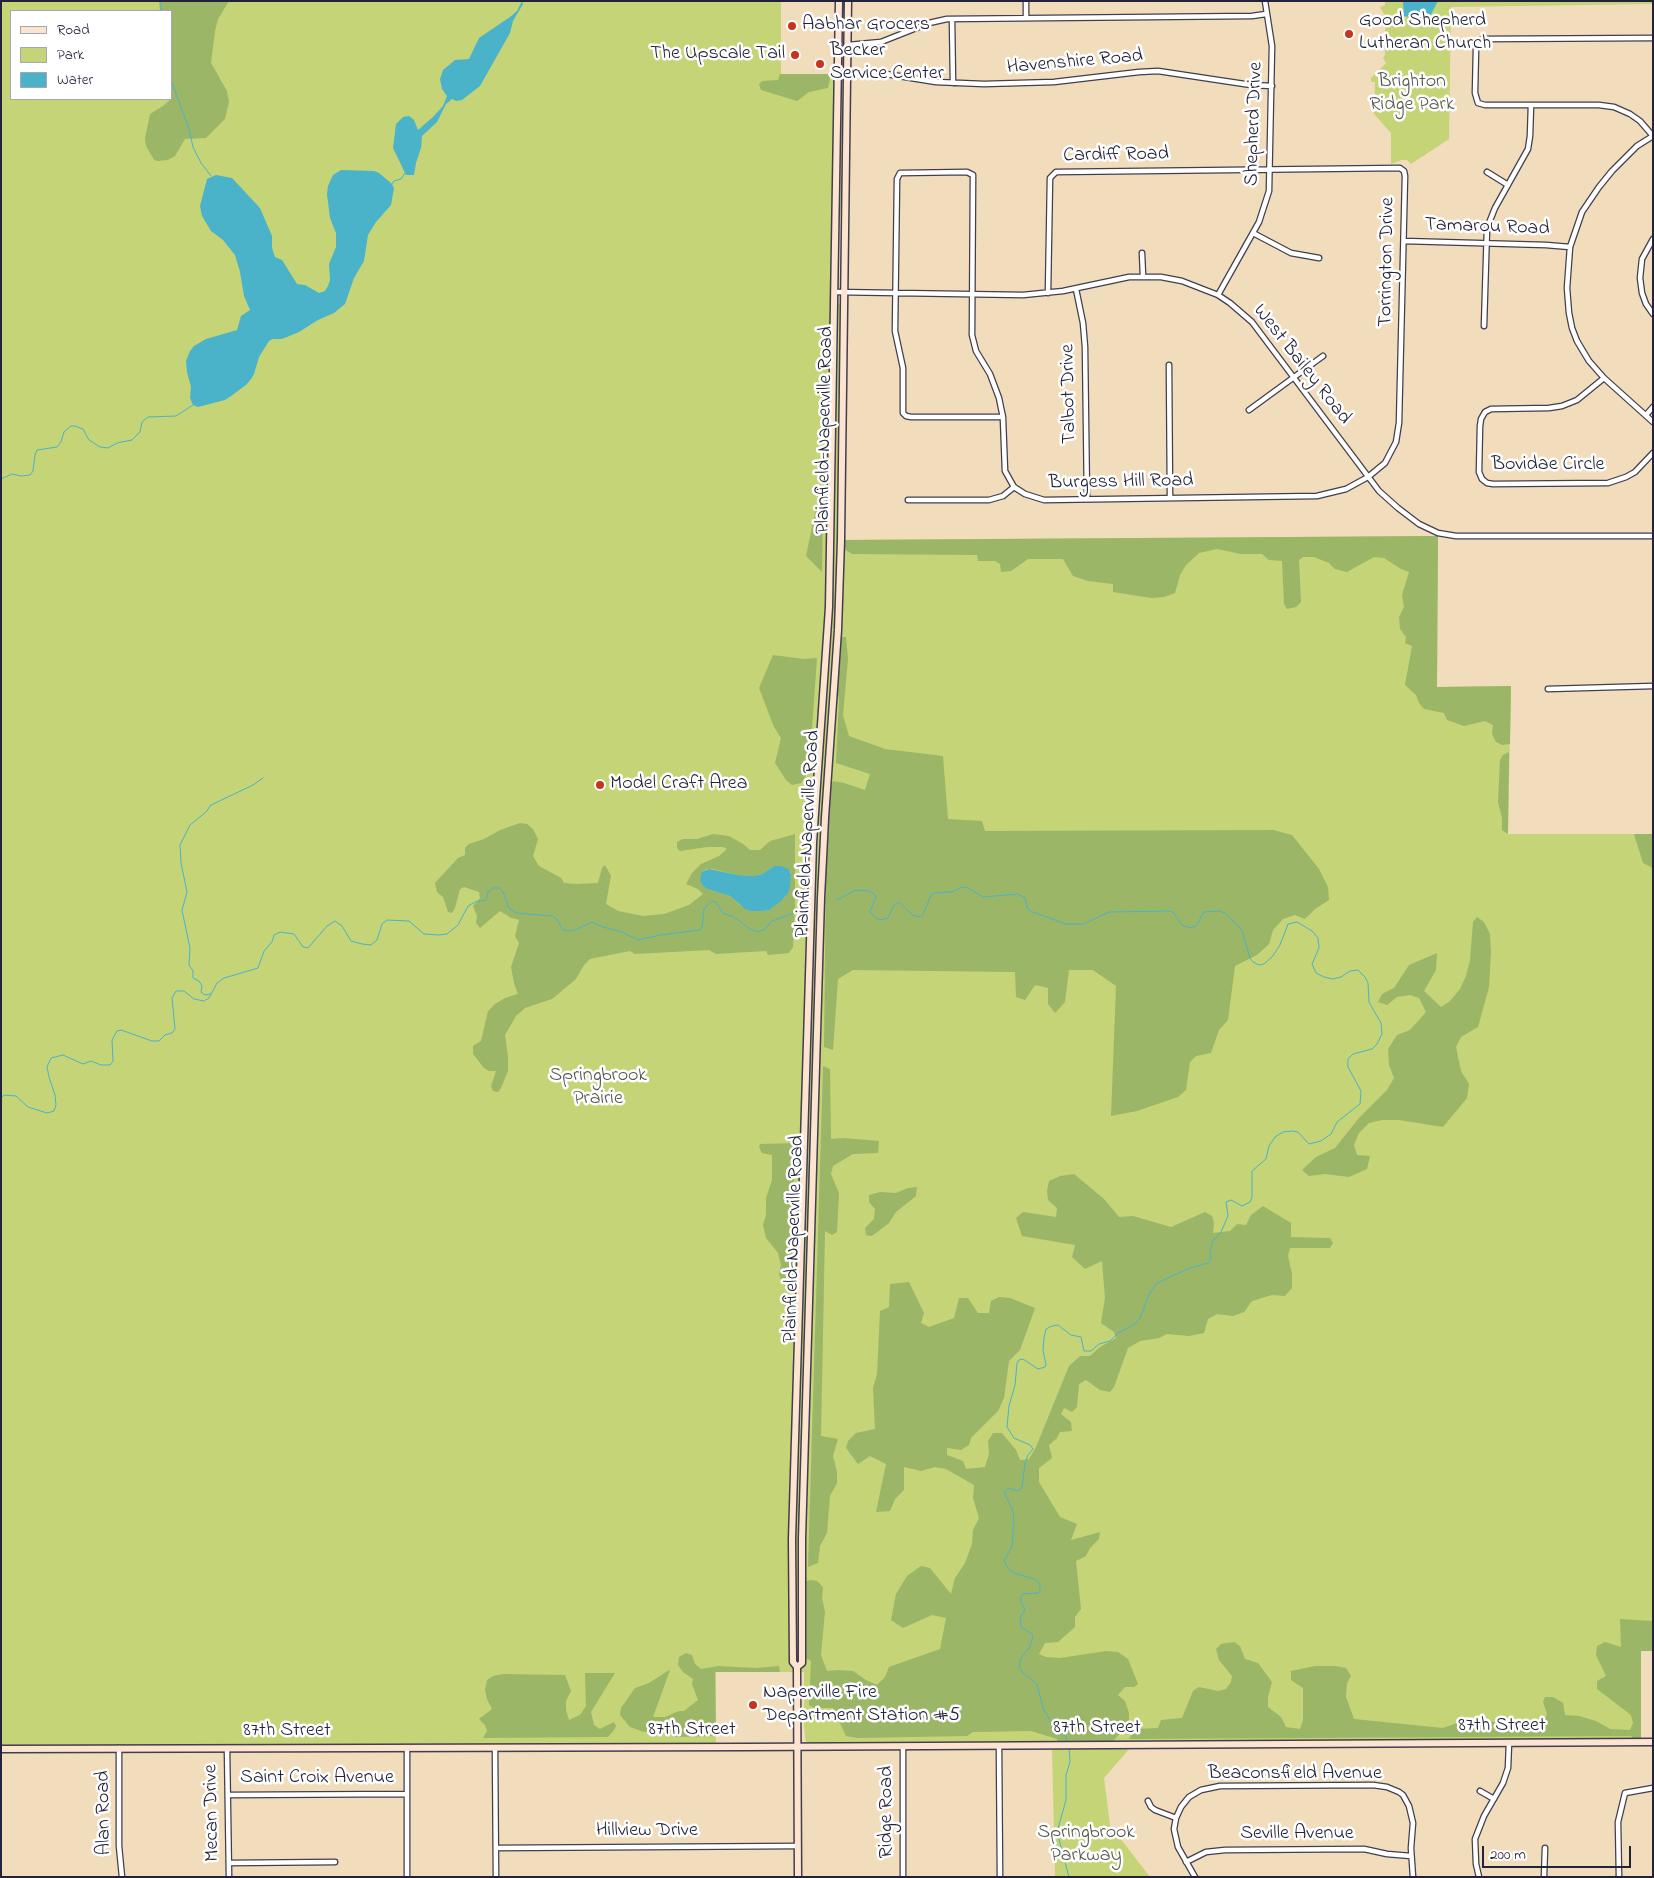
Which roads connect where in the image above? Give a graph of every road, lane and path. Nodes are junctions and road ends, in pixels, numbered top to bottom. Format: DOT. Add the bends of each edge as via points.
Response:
graph roads {
  1 [pos="839,1"];
  2 [pos="848,1"];
  3 [pos="1026,1"];
  4 [pos="1265,1"];
  5 [pos="1266,14"];
  6 [pos="1026,18"];
  7 [pos="952,19"];
  8 [pos="1653,38"];
  9 [pos="848,45"];
  10 [pos="880,73"];
  11 [pos="953,83"];
  12 [pos="1272,86"];
  13 [pos="1531,105"];
  14 [pos="1653,136"];
  15 [pos="1270,169"];
  16 [pos="1487,172"];
  17 [pos="1508,185"];
  18 [pos="1253,233"];
  19 [pos="1653,239"];
  20 [pos="1404,241"];
  21 [pos="1486,243"];
  22 [pos="1570,247"];
  23 [pos="1142,253"];
  24 [pos="1319,258"];
  25 [pos="1143,276"];
  26 [pos="1076,289"];
  27 [pos="835,292"];
  28 [pos="844,292"];
  29 [pos="1048,293"];
  30 [pos="895,294"];
  31 [pos="972,295"];
  32 [pos="1218,296"];
  33 [pos="1653,314"];
  34 [pos="1484,326"];
  35 [pos="1324,356"];
  36 [pos="1169,365"];
  37 [pos="1294,377"];
  38 [pos="1604,378"];
  39 [pos="1653,407"];
  40 [pos="1249,410"];
  41 [pos="1646,415"];
  42 [pos="1002,417"];
  43 [pos="1653,422"];
  44 [pos="1653,453"];
  45 [pos="1368,477"];
  46 [pos="1014,487"];
  47 [pos="1170,497"];
  48 [pos="1087,499"];
  49 [pos="908,500"];
  50 [pos="1653,536"];
  51 [pos="1653,686"];
  52 [pos="1548,688"];
  53 [pos="797,1667"];
  54 [pos="1653,1742"];
  55 [pos="1509,1743"];
  56 [pos="903,1746"];
  57 [pos="999,1746"];
  58 [pos="797,1747"];
  59 [pos="119,1748"];
  60 [pos="227,1748"];
  61 [pos="407,1748"];
  62 [pos="495,1748"];
  63 [pos="1,1749"];
  64 [pos="1653,1788"];
  65 [pos="1480,1791"];
  66 [pos="407,1794"];
  67 [pos="228,1795"];
  68 [pos="1494,1799"];
  69 [pos="1148,1801"];
  70 [pos="1176,1818"];
  71 [pos="798,1846"];
  72 [pos="496,1848"];
  73 [pos="1545,1848"];
  74 [pos="1411,1856"];
  75 [pos="335,1862"];
  76 [pos="1186,1862"];
  77 [pos="229,1863"];
  78 [pos="122,1877"];
  79 [pos="229,1877"];
  80 [pos="407,1877"];
  81 [pos="496,1877"];
  82 [pos="798,1877"];
  83 [pos="904,1877"];
  84 [pos="1000,1877"];
  85 [pos="1195,1877"];
  86 [pos="1413,1877"];
  87 [pos="1479,1877"];
  88 [pos="1544,1877"];
  89 [pos="1619,1877"];
  1 -- 27 [label="main road, Plainfield-Naperville Road"];
  2 -- 9 [label="main road, Plainfield-Naperville Road"];
  3 -- 6 [label="street"];
  4 -- 5 [label="street, Shepherd Drive"];
  5 -- 6 [label="street"];
  5 -- 12 [label="street, Shepherd Drive" via="1272,46"];
  6 -- 7 [label="street"];
  7 -- 9 [label="street" via="929,23 876,43"];
  7 -- 11 [label="street"];
  8 -- 13 [label="street" via="1485,38 1480,41 1476,49 1476,100 1485,105"];
  9 -- 28 [label="main road, Plainfield-Naperville Road"];
  10 -- 11 [label="street, Havenshire Road"];
  11 -- 12 [label="street, Havenshire Road" via="1047,83 1158,71"];
  12 -- 15 [label="street, Shepherd Drive"];
  13 -- 14 [label="street" via="1614,107 1630,114"];
  13 -- 17 [label="street" via="1528,149"];
  14 -- 22 [label="street" via="1630,153 1599,187 1582,212"];
  15 -- 18 [label="street, Shepherd Drive" via="1267,199"];
  15 -- 20 [label="street, Torrington Drive" via="1400,168 1405,176"];
  15 -- 29 [label="street, Cardiff Road" via="1062,170 1053,173 1050,181"];
  16 -- 17 [label="street"];
  17 -- 21 [label="street" via="1489,220"];
  18 -- 24 [label="street" via="1291,252"];
  18 -- 32 [label="street, Shepherd Drive"];
  19 -- 33 [label="street" via="1642,259 1640,278 1642,293"];
  20 -- 21 [label="street, Tamarou Road"];
  20 -- 45 [label="street, Torrington Drive" via="1399,428 1391,454 1381,468"];
  21 -- 22 [label="street, Tamarou Road"];
  21 -- 34 [label="street"];
  22 -- 38 [label="street" via="1567,288 1570,321 1583,352"];
  23 -- 25 [label="street"];
  25 -- 26 [label="street, West Bailey Road"];
  25 -- 32 [label="street, West Bailey Road" via="1182,281"];
  26 -- 29 [label="street, West Bailey Road"];
  26 -- 48 [label="street, Talbot Drive" via="1086,347"];
  27 -- 28 [label="street, West Bailey Road"];
  27 -- 53 [label="main road, Plainfield-Naperville Road" via="829,607 813,853 793,1503 793,1662"];
  28 -- 30 [label="street, West Bailey Road"];
  28 -- 53 [label="main road, Plainfield-Naperville Road" via="838,622 823,844 802,1538 802,1663"];
  29 -- 31 [label="street, West Bailey Road"];
  30 -- 31 [label="street, West Bailey Road"];
  30 -- 31 [label="street" via="898,175 904,172 966,172 973,178"];
  30 -- 42 [label="street" via="894,330 903,368 902,407 905,415 911,418"];
  31 -- 42 [label="street" via="973,342 996,386"];
  32 -- 37 [label="street, West Bailey Road" via="1252,322"];
  35 -- 37 [label="street"];
  36 -- 47 [label="street"];
  37 -- 40 [label="street"];
  37 -- 45 [label="street, West Bailey Road"];
  38 -- 41 [label="street"];
  38 -- 44 [label="street, Bovidae Circle" via="1577,400 1562,406 1491,409 1485,412 1480,426 1479,472 1482,479 1493,484 1608,483 1635,472"];
  39 -- 41 [label="street"];
  41 -- 43 [label="street"];
  42 -- 46 [label="street" via="1004,467"];
  45 -- 47 [label="street, Burgess Hill Road" via="1346,489 1317,496"];
  45 -- 50 [label="street, West Bailey Road" via="1388,500 1408,516 1449,536"];
  46 -- 48 [label="street, Burgess Hill Road" via="1036,498"];
  46 -- 49 [label="street" via="1003,496 988,500"];
  47 -- 48 [label="street, Burgess Hill Road"];
  51 -- 52 [label="street"];
  53 -- 58 [label="main road, Plainfield-Naperville Road"];
  54 -- 55 [label="main road, 87th Street"];
  55 -- 57 [label="main road, 87th Street"];
  55 -- 68 [label="street" via="1508,1768"];
  56 -- 57 [label="main road, 87th Street"];
  56 -- 58 [label="main road, 87th Street"];
  56 -- 83 [label="street, Ridge Road"];
  57 -- 84 [label="street"];
  58 -- 62 [label="main road, 87th Street"];
  58 -- 71 [label="main road, Plainfield-Naperville Road"];
  59 -- 60 [label="main road, 87th Street"];
  59 -- 63 [label="main road, 87th Street"];
  59 -- 78 [label="street, Alan Road"];
  60 -- 61 [label="main road, 87th Street"];
  60 -- 67 [label="street, Mecan Drive"];
  61 -- 62 [label="main road, 87th Street"];
  61 -- 66 [label="street"];
  62 -- 72 [label="street"];
  64 -- 89 [label="street" via="1625,1793 1618,1822"];
  65 -- 68 [label="street"];
  66 -- 67 [label="street, Saint Croix Avenue"];
  66 -- 80 [label="street"];
  67 -- 77 [label="street, Mecan Drive"];
  68 -- 87 [label="street" via="1475,1839"];
  69 -- 70 [label="street" via="1155,1810"];
  70 -- 74 [label="street, Beaconsfield Avenue" via="1189,1797 1213,1786 1381,1786 1404,1796 1409,1806 1413,1823"];
  70 -- 76 [label="street" via="1175,1836"];
  71 -- 72 [label="street, Hillview Drive"];
  71 -- 82 [label="main road, Plainfield-Naperville Road"];
  72 -- 81 [label="street"];
  73 -- 88 [label="street"];
  74 -- 76 [label="street, Seville Avenue" via="1364,1849 1225,1850 1206,1852"];
  74 -- 86 [label="street, Beaconsfield Avenue"];
  75 -- 77 [label="street"];
  76 -- 85 [label="street"];
  77 -- 79 [label="street, Mecan Drive"];
}
